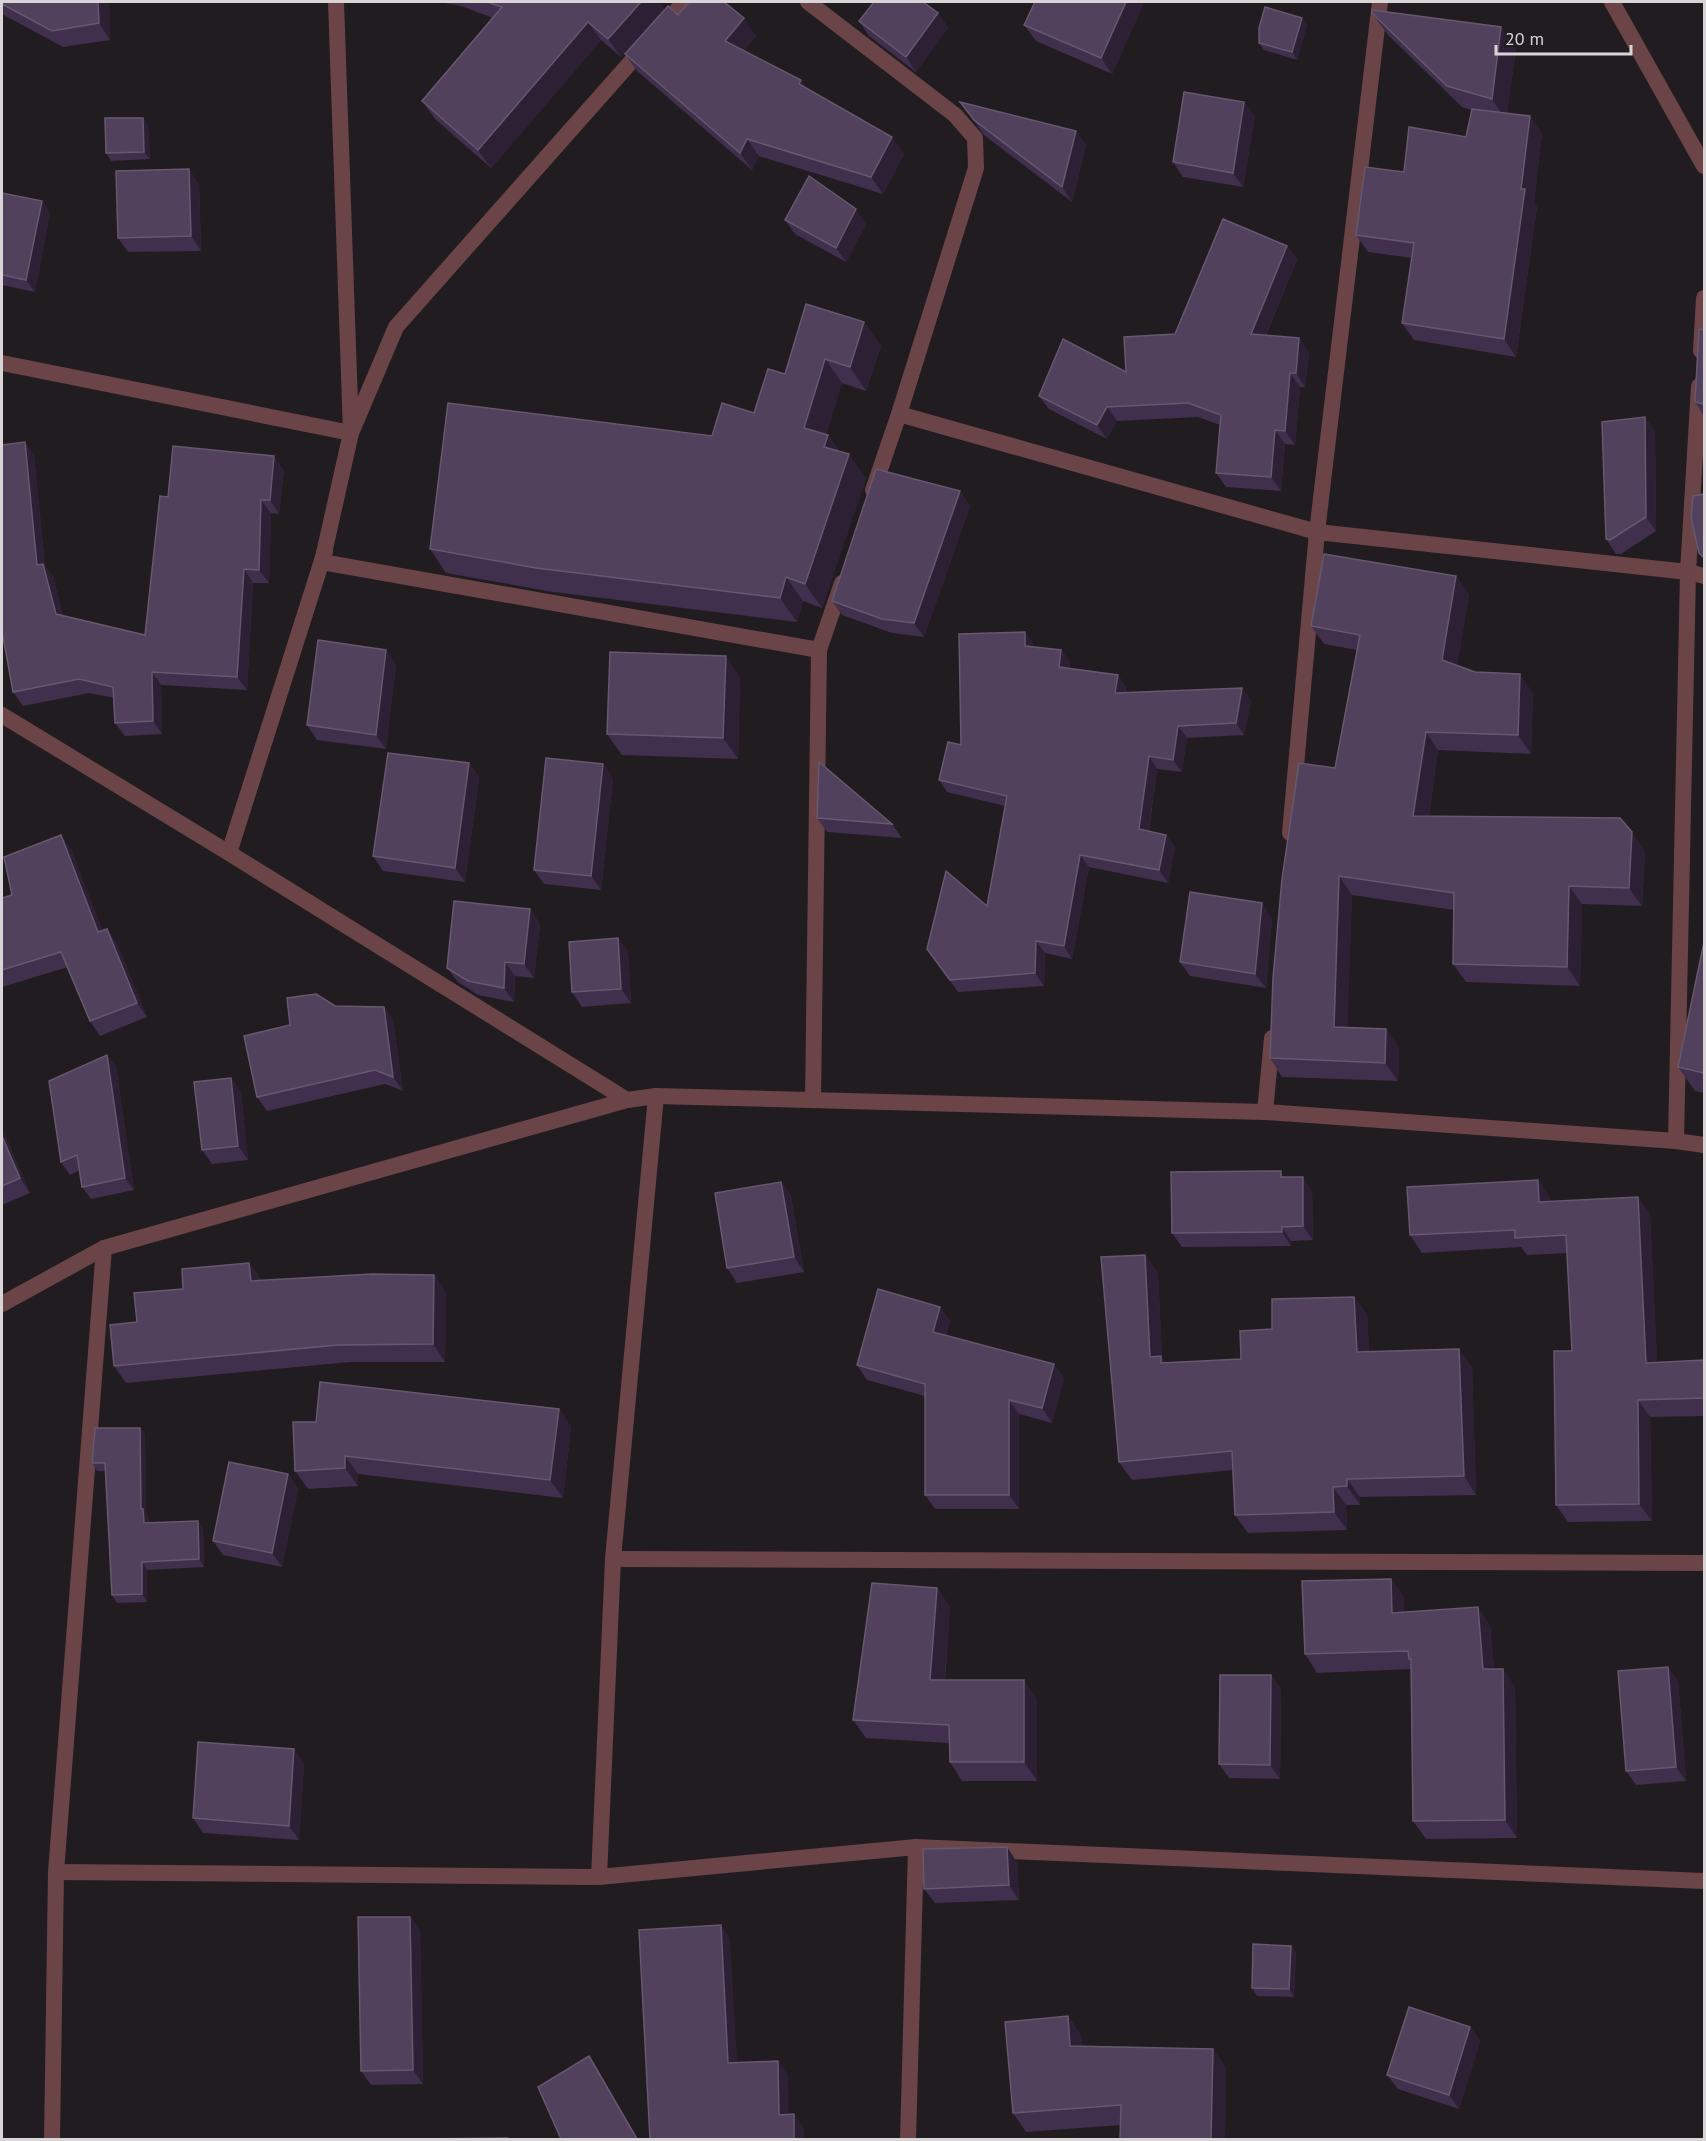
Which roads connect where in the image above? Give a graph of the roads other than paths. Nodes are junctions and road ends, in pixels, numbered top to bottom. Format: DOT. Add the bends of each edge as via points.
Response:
graph roads {
  1 [pos="336,2"];
  2 [pos="684,2"];
  3 [pos="808,2"];
  4 [pos="1380,2"];
  5 [pos="1612,2"];
  6 [pos="1704,166"];
  7 [pos="1704,298"];
  8 [pos="396,327"];
  9 [pos="2,363"];
  10 [pos="899,414"];
  11 [pos="351,433"];
  12 [pos="868,504"];
  13 [pos="1317,532"];
  14 [pos="322,562"];
  15 [pos="846,572"];
  16 [pos="1688,572"];
  17 [pos="1704,576"];
  18 [pos="819,650"];
  19 [pos="2,715"];
  20 [pos="1288,852"];
  21 [pos="229,853"];
  22 [pos="1273,1017"];
  23 [pos="656,1096"];
  24 [pos="627,1100"];
  25 [pos="813,1100"];
  26 [pos="1265,1112"];
  27 [pos="1676,1141"];
  28 [pos="1704,1145"];
  29 [pos="104,1248"];
  30 [pos="2,1304"];
  31 [pos="613,1559"];
  32 [pos="1704,1563"];
  33 [pos="916,1847"];
  34 [pos="56,1872"];
  35 [pos="599,1877"];
  36 [pos="1704,1881"];
  37 [pos="52,2139"];
  38 [pos="908,2139"];
  1 -- 11 [label="street"];
  2 -- 8 [label="street"];
  3 -- 10 [label="street" via="955,115 975,138 976,168"];
  4 -- 13 [label="street"];
  5 -- 6 [label="street"];
  7 -- 16 [label="street"];
  8 -- 11 [label="street"];
  8 -- 14 [label="street"];
  9 -- 11 [label="street"];
  10 -- 12 [label="street"];
  10 -- 13 [label="street"];
  11 -- 14 [label="street"];
  13 -- 16 [label="street"];
  13 -- 20 [label="street"];
  14 -- 18 [label="street"];
  14 -- 21 [label="street"];
  15 -- 18 [label="street"];
  16 -- 17 [label="street"];
  16 -- 27 [label="street"];
  18 -- 25 [label="street"];
  19 -- 21 [label="street"];
  21 -- 24 [label="street"];
  22 -- 26 [label="street"];
  23 -- 24 [label="street"];
  23 -- 25 [label="street"];
  23 -- 31 [label="street"];
  24 -- 29 [label="street"];
  25 -- 26 [label="street"];
  26 -- 27 [label="street"];
  27 -- 28 [label="street"];
  29 -- 30 [label="street"];
  29 -- 34 [label="street"];
  31 -- 32 [label="street"];
  31 -- 35 [label="street"];
  33 -- 35 [label="street"];
  33 -- 36 [label="street"];
  33 -- 38 [label="street"];
  34 -- 35 [label="street"];
  34 -- 37 [label="street"];
}
